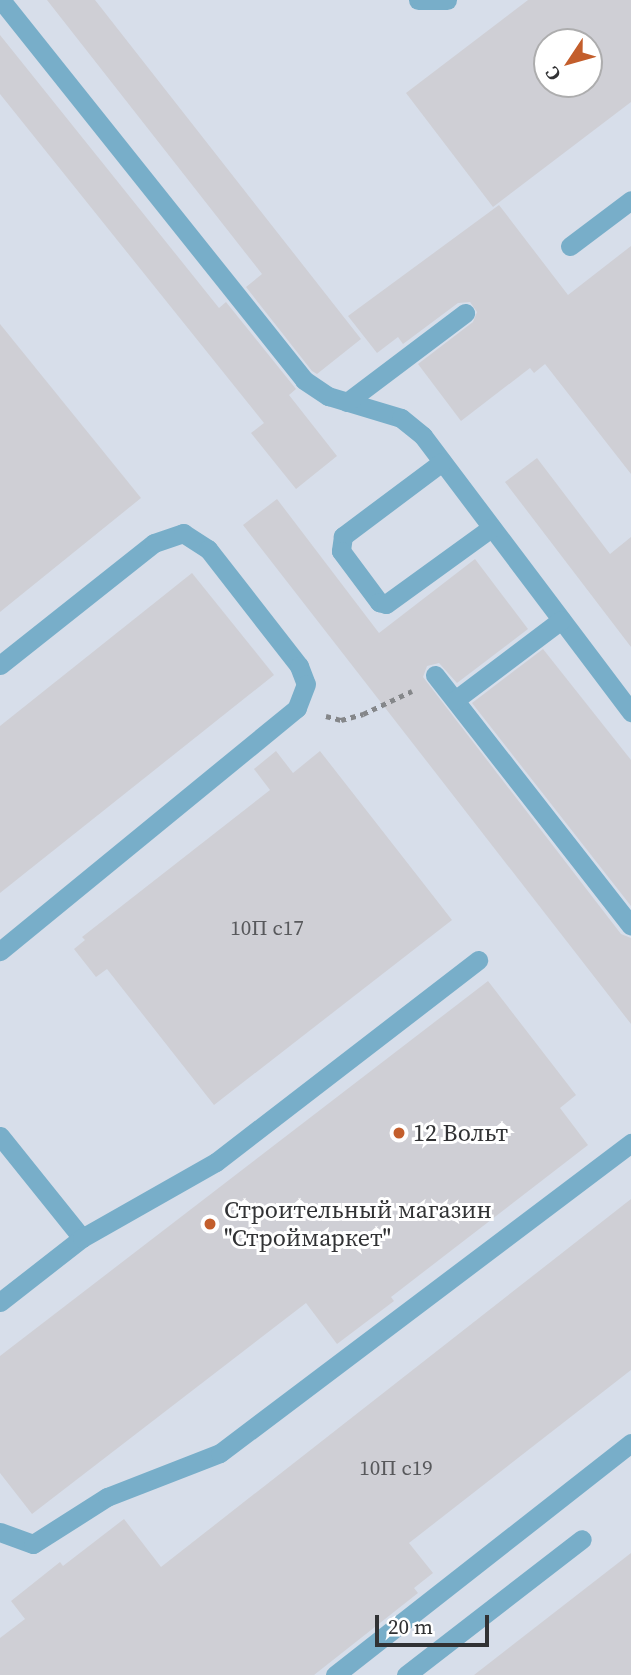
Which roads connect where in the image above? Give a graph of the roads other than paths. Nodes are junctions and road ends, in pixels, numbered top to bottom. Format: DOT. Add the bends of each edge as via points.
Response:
graph roads {
  1 [pos="1,0"];
  2 [pos="418,0"];
  3 [pos="447,0"];
  4 [pos="631,200"];
  5 [pos="570,246"];
  6 [pos="466,313"];
  7 [pos="348,402"];
  8 [pos="442,462"];
  9 [pos="491,528"];
  10 [pos="561,620"];
  11 [pos="0,665"];
  12 [pos="435,675"];
  13 [pos="456,700"];
  14 [pos="631,712"];
  15 [pos="631,926"];
  16 [pos="0,951"];
  17 [pos="478,960"];
  18 [pos="0,1136"];
  19 [pos="631,1143"];
  20 [pos="82,1238"];
  21 [pos="0,1302"];
  22 [pos="631,1443"];
  23 [pos="0,1532"];
  24 [pos="582,1539"];
  25 [pos="335,1675"];
  26 [pos="406,1675"];
  1 -- 7 [label="lane" via="304,380 328,396"];
  2 -- 3 [label="lane"];
  4 -- 5 [label="lane"];
  6 -- 7 [label="lane"];
  7 -- 8 [label="lane" via="401,418"];
  8 -- 9 [label="lane"];
  8 -- 9 [label="lane" via="343,536 341,551 379,602 386,604"];
  9 -- 10 [label="lane"];
  10 -- 13 [label="lane"];
  10 -- 14 [label="lane"];
  11 -- 16 [label="lane" via="154,543 183,534 208,549 299,666 306,684 297,708"];
  12 -- 13 [label="lane"];
  13 -- 15 [label="lane"];
  17 -- 20 [label="lane" via="216,1162"];
  18 -- 20 [label="lane"];
  19 -- 23 [label="lane" via="220,1453 107,1497 33,1544"];
  20 -- 21 [label="lane"];
  22 -- 25 [label="lane"];
  24 -- 26 [label="lane"];
}
